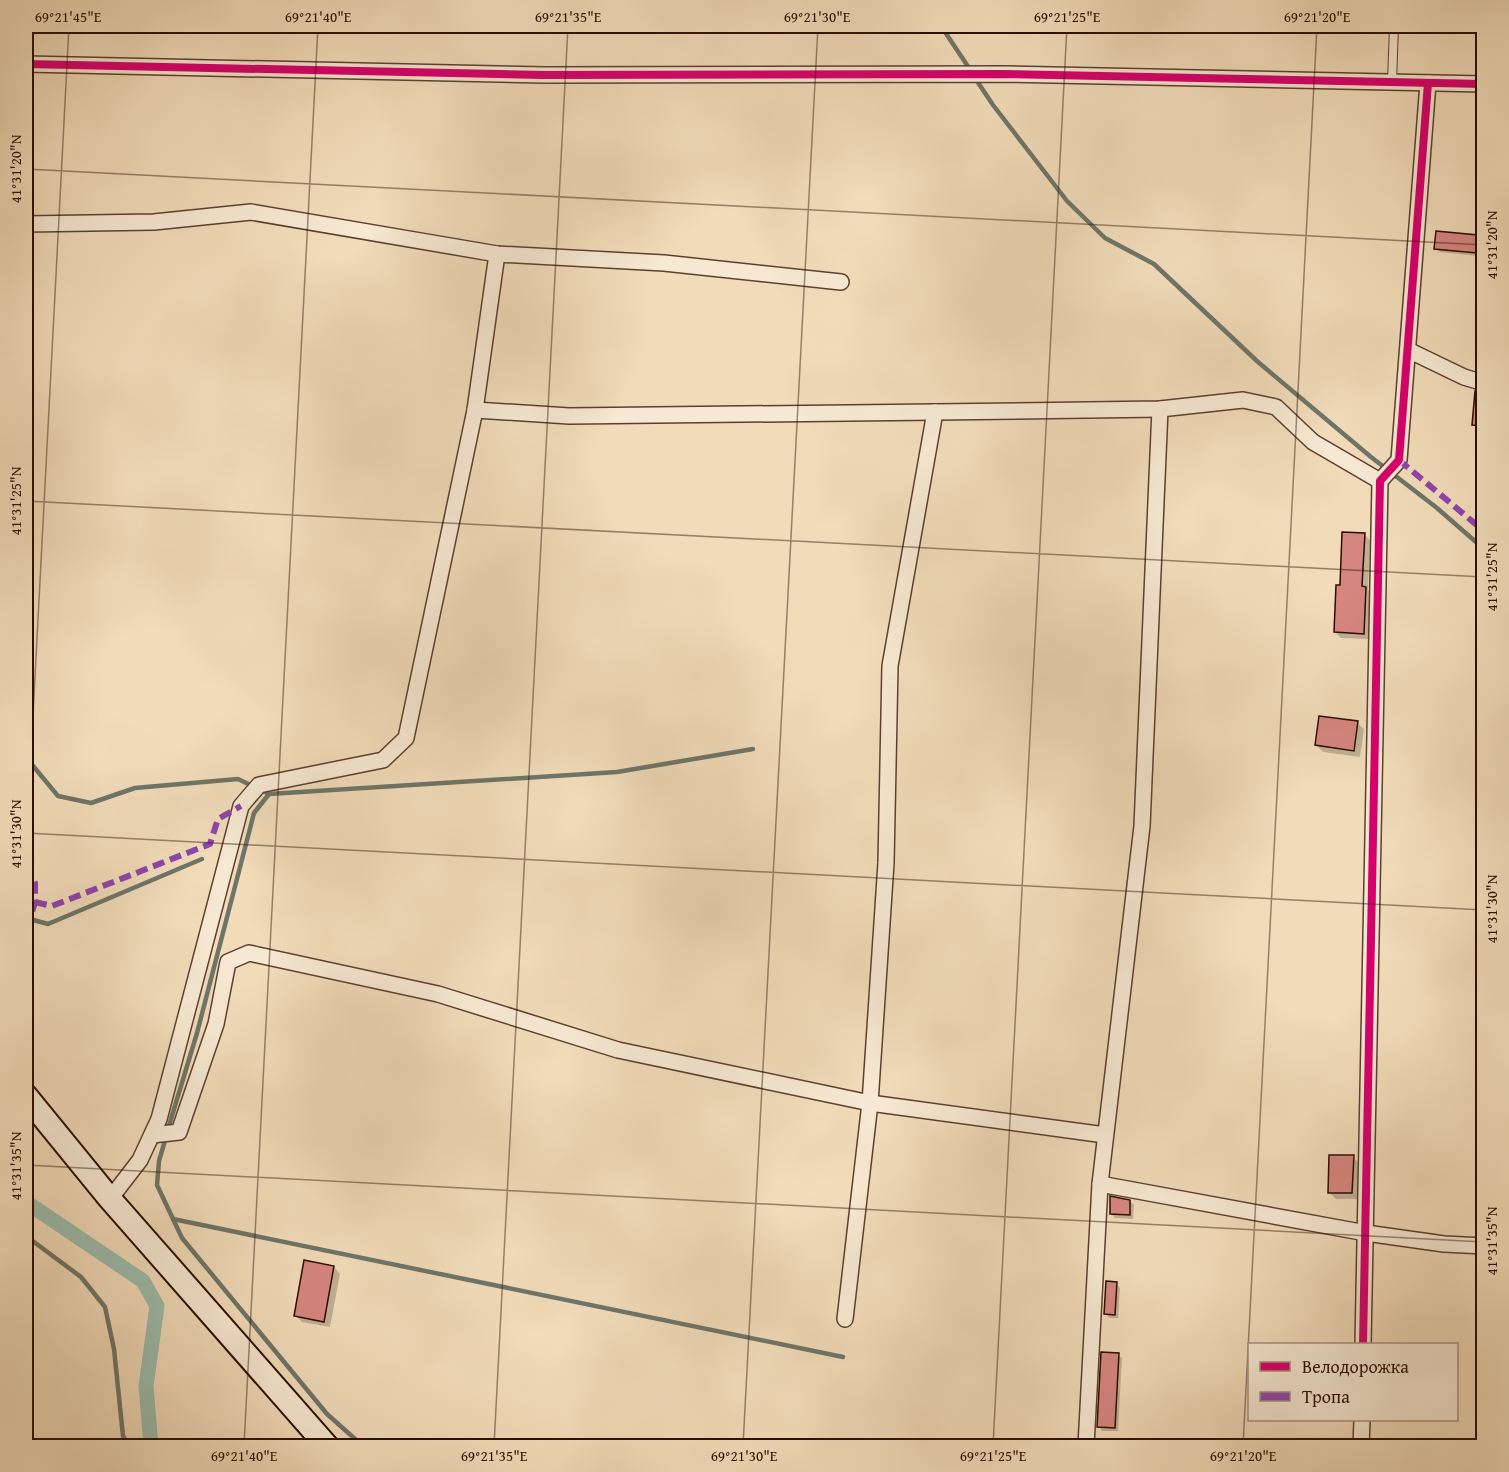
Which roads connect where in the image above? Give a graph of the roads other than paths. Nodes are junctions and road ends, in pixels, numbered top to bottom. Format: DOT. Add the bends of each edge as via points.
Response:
graph roads {
  1 [pos="1394,26"];
  2 [pos="26,64"];
  3 [pos="1392,82"];
  4 [pos="1428,83"];
  5 [pos="1484,84"];
  6 [pos="26,224"];
  7 [pos="497,254"];
  8 [pos="841,282"];
  9 [pos="1408,350"];
  10 [pos="1484,382"];
  11 [pos="1160,409"];
  12 [pos="475,410"];
  13 [pos="935,412"];
  14 [pos="1380,481"];
  15 [pos="26,1096"];
  16 [pos="870,1103"];
  17 [pos="152,1135"];
  18 [pos="1105,1136"];
  19 [pos="1100,1184"];
  20 [pos="110,1199"];
  21 [pos="1366,1233"];
  22 [pos="1484,1246"];
  23 [pos="845,1319"];
  24 [pos="1363,1343"];
  25 [pos="1362,1421"];
  26 [pos="327,1446"];
  27 [pos="1086,1446"];
  28 [pos="1361,1446"];
  1 -- 3 [label="lane"];
  2 -- 3 [label="street" via="544,75 1004,74"];
  3 -- 4 [label="street"];
  4 -- 5 [label="street"];
  4 -- 9 [label="street"];
  6 -- 7 [label="street" via="154,222 250,212"];
  7 -- 8 [label="street" via="664,263"];
  7 -- 12 [label="street"];
  9 -- 10 [label="street"];
  9 -- 14 [label="street" via="1400,460"];
  11 -- 13 [label="street"];
  11 -- 14 [label="street" via="1243,400 1276,407 1313,442"];
  11 -- 18 [label="street" via="1142,826"];
  12 -- 13 [label="street" via="569,416"];
  12 -- 17 [label="street" via="406,738 383,760 259,785 241,806"];
  13 -- 16 [label="street" via="890,666 886,863"];
  14 -- 21 [label="street"];
  15 -- 20 [label="street"];
  16 -- 17 [label="street" via="618,1050 438,994 249,954 228,962 216,1024 179,1132"];
  16 -- 18 [label="street"];
  16 -- 23 [label="street"];
  17 -- 20 [label="street" via="140,1160"];
  18 -- 19 [label="street"];
  19 -- 21 [label="street"];
  19 -- 27 [label="street"];
  20 -- 26 [label="street"];
  21 -- 22 [label="street"];
  21 -- 24 [label="street"];
  25 -- 28 [label="street"];
}
